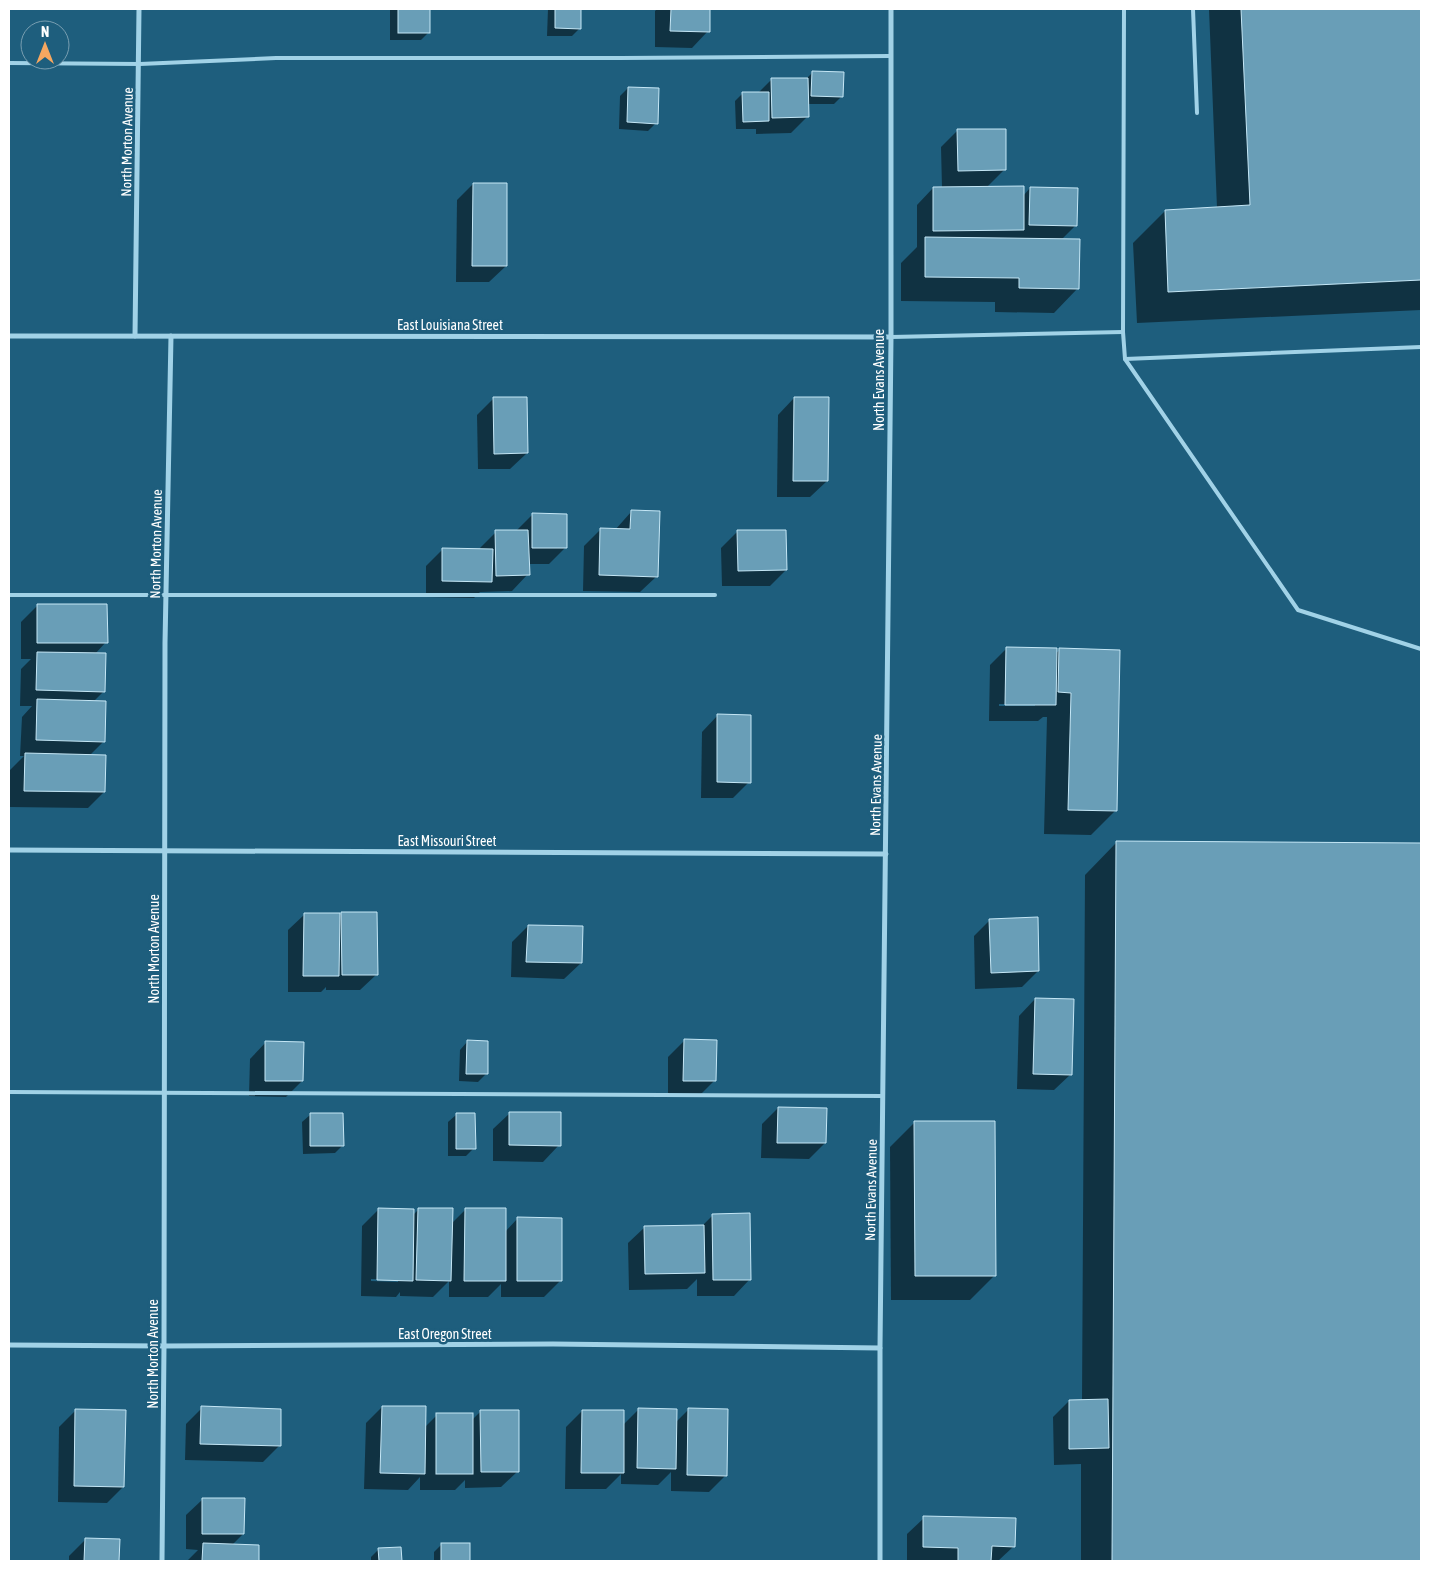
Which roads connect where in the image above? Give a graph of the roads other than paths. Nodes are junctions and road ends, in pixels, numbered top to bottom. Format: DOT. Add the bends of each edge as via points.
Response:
graph roads {
  1 [pos="139,9"];
  2 [pos="891,9"];
  3 [pos="1124,9"];
  4 [pos="1193,9"];
  5 [pos="890,56"];
  6 [pos="9,64"];
  7 [pos="140,64"];
  8 [pos="1197,113"];
  9 [pos="1123,332"];
  10 [pos="9,336"];
  11 [pos="135,336"];
  12 [pos="171,336"];
  13 [pos="891,337"];
  14 [pos="1421,346"];
  15 [pos="1124,358"];
  16 [pos="715,594"];
  17 [pos="9,595"];
  18 [pos="166,596"];
  19 [pos="1421,649"];
  20 [pos="9,850"];
  21 [pos="165,851"];
  22 [pos="886,854"];
  23 [pos="9,1092"];
  24 [pos="165,1093"];
  25 [pos="884,1096"];
  26 [pos="9,1344"];
  27 [pos="164,1346"];
  28 [pos="880,1348"];
  29 [pos="162,1561"];
  30 [pos="880,1561"];
  1 -- 7 [label="street, North Morton Avenue"];
  2 -- 5 [label="street, North Evans Avenue"];
  3 -- 9 [label="lane"];
  4 -- 8 [label="lane"];
  5 -- 7 [label="lane" via="276,58"];
  5 -- 13 [label="street, North Evans Avenue"];
  6 -- 7 [label="lane"];
  7 -- 11 [label="street, North Morton Avenue"];
  9 -- 13 [label="lane"];
  9 -- 15 [label="lane"];
  10 -- 11 [label="street, East Louisiana Street"];
  11 -- 12 [label="street, East Louisiana Street"];
  12 -- 13 [label="street, East Louisiana Street"];
  12 -- 18 [label="street, North Morton Avenue"];
  13 -- 22 [label="street, North Evans Avenue"];
  14 -- 15 [label="lane"];
  15 -- 19 [label="lane" via="1298,610"];
  16 -- 18 [label="lane"];
  17 -- 18 [label="lane"];
  18 -- 21 [label="street, North Morton Avenue"];
  20 -- 21 [label="street, East Missouri Street"];
  21 -- 22 [label="street, East Missouri Street"];
  21 -- 24 [label="street, North Morton Avenue"];
  22 -- 25 [label="street, North Evans Avenue"];
  23 -- 24 [label="lane"];
  24 -- 25 [label="lane"];
  24 -- 27 [label="street, North Morton Avenue"];
  25 -- 28 [label="street, North Evans Avenue"];
  26 -- 27 [label="street, East Oregon Street"];
  27 -- 28 [label="street, East Oregon Street" via="552,1344"];
  27 -- 29 [label="street, North Morton Avenue"];
  28 -- 30 [label="street, North Evans Avenue"];
}
